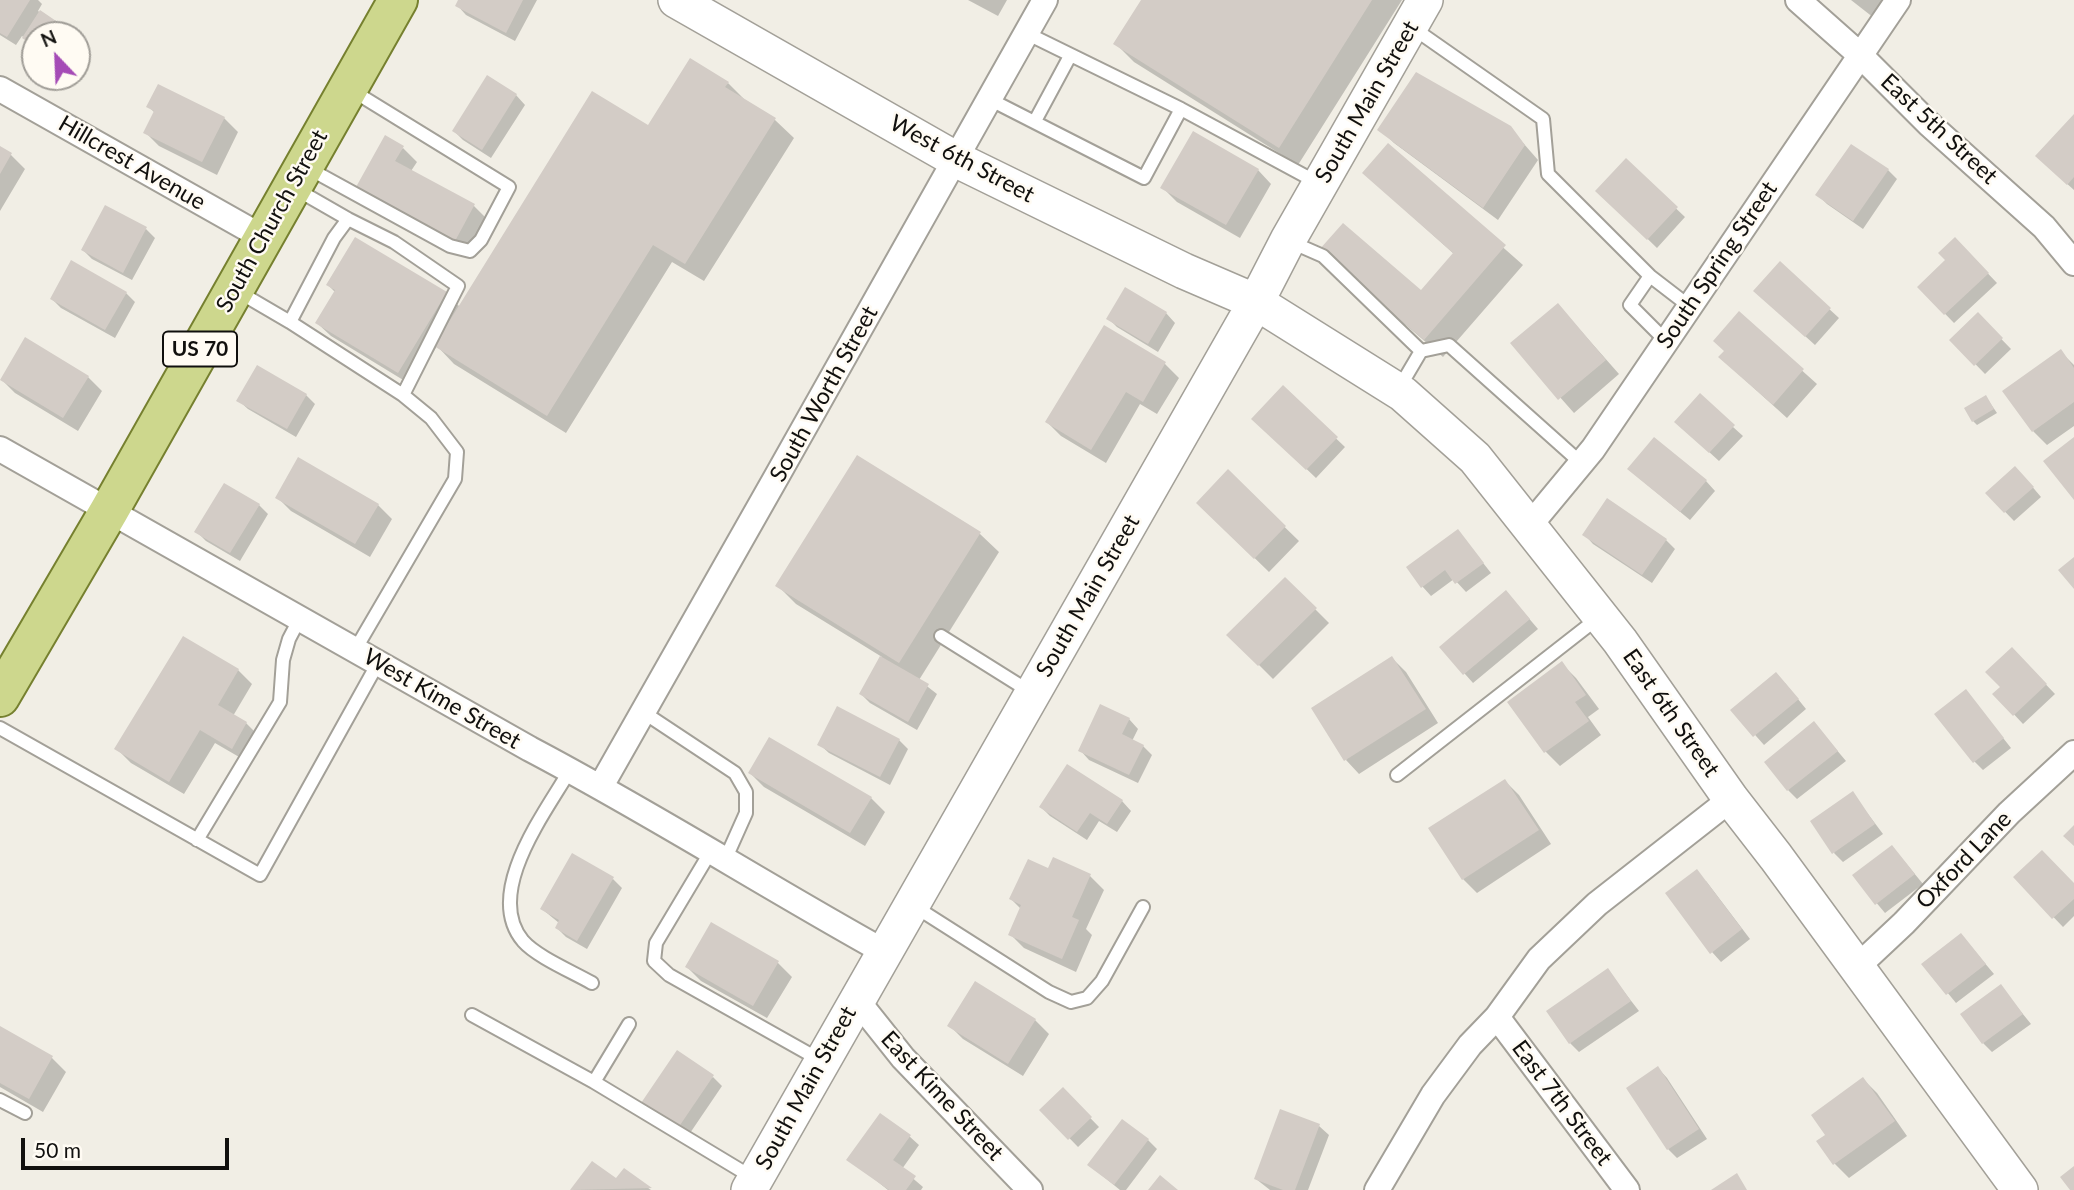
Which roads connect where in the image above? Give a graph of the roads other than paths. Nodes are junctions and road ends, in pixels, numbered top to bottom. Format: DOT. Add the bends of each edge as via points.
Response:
graph roads {
  1 [pos="398,0"];
  2 [pos="676,0"];
  3 [pos="1045,0"];
  4 [pos="1797,0"];
  5 [pos="1898,0"];
  6 [pos="710,11"];
  7 [pos="1417,13"];
  8 [pos="1026,33"];
  9 [pos="1860,55"];
  10 [pos="1070,56"];
  11 [pos="346,87"];
  12 [pos="0,89"];
  13 [pos="989,99"];
  14 [pos="1181,109"];
  15 [pos="1035,121"];
  16 [pos="955,159"];
  17 [pos="298,176"];
  18 [pos="1320,184"];
  19 [pos="348,219"];
  20 [pos="264,238"];
  21 [pos="1288,240"];
  22 [pos="2074,264"];
  23 [pos="1650,276"];
  24 [pos="233,289"];
  25 [pos="1256,302"];
  26 [pos="1689,306"];
  27 [pos="290,322"];
  28 [pos="1666,341"];
  29 [pos="1421,351"];
  30 [pos="1397,391"];
  31 [pos="403,395"];
  32 [pos="0,449"];
  33 [pos="1581,463"];
  34 [pos="109,511"];
  35 [pos="1531,526"];
  36 [pos="1601,616"];
  37 [pos="300,618"];
  38 [pos="941,636"];
  39 [pos="355,650"];
  40 [pos="379,663"];
  41 [pos="1032,693"];
  42 [pos="0,697"];
  43 [pos="643,712"];
  44 [pos="0,728"];
  45 [pos="2074,753"];
  46 [pos="570,770"];
  47 [pos="1397,775"];
  48 [pos="601,786"];
  49 [pos="1731,799"];
  50 [pos="197,840"];
  51 [pos="718,856"];
  52 [pos="911,904"];
  53 [pos="1143,907"];
  54 [pos="883,951"];
  55 [pos="1856,968"];
  56 [pos="592,983"];
  57 [pos="856,999"];
  58 [pos="472,1015"];
  59 [pos="1497,1017"];
  60 [pos="629,1024"];
  61 [pos="822,1061"];
  62 [pos="594,1082"];
  63 [pos="0,1100"];
  64 [pos="25,1113"];
  65 [pos="752,1185"];
  66 [pos="1030,1190"];
  67 [pos="1377,1190"];
  68 [pos="1627,1190"];
  69 [pos="2020,1190"];
  1 -- 11 [label="main road, South Church Street / US 70"];
  2 -- 6 [label="street, West 6th Street"];
  3 -- 8 [label="street, South Worth Street"];
  4 -- 9 [label="street, East 5th Street"];
  5 -- 9 [label="street, South Spring Street"];
  6 -- 16 [label="street, West 6th Street"];
  7 -- 18 [label="street, South Main Street"];
  7 -- 23 [label="lane" via="1543,119 1548,174"];
  8 -- 10 [label="lane"];
  8 -- 13 [label="street, South Worth Street"];
  9 -- 22 [label="street, East 5th Street" via="2044,227"];
  9 -- 26 [label="street, South Spring Street"];
  10 -- 14 [label="lane"];
  10 -- 15 [label="lane"];
  11 -- 17 [label="main road, South Church Street / US 70"];
  11 -- 17 [label="lane" via="509,187 481,240 470,251 450,246"];
  12 -- 20 [label="street, Hillcrest Avenue"];
  13 -- 15 [label="lane"];
  13 -- 16 [label="street, South Worth Street"];
  14 -- 15 [label="lane" via="1144,178"];
  14 -- 18 [label="lane"];
  16 -- 25 [label="street, West 6th Street"];
  16 -- 43 [label="street, South Worth Street"];
  17 -- 19 [label="lane"];
  17 -- 20 [label="main road, South Church Street / US 70"];
  18 -- 21 [label="street, South Main Street"];
  19 -- 27 [label="lane"];
  19 -- 31 [label="lane" via="394,242 458,286"];
  20 -- 24 [label="main road, South Church Street / US 70"];
  21 -- 25 [label="street, South Main Street"];
  21 -- 29 [label="lane" via="1323,256"];
  23 -- 26 [label="lane"];
  23 -- 28 [label="lane" via="1630,305"];
  24 -- 27 [label="lane"];
  24 -- 34 [label="main road, South Church Street / US 70"];
  25 -- 30 [label="street, East 6th Street"];
  25 -- 41 [label="street, South Main Street"];
  26 -- 28 [label="street, South Spring Street"];
  27 -- 31 [label="lane"];
  28 -- 33 [label="street, South Spring Street"];
  29 -- 30 [label="lane"];
  29 -- 33 [label="lane" via="1449,345"];
  30 -- 35 [label="street, East 6th Street" via="1475,458"];
  31 -- 39 [label="lane" via="431,418 457,452 455,479"];
  32 -- 34 [label="street, West Kime Street"];
  33 -- 35 [label="street, South Spring Street"];
  34 -- 37 [label="street, West Kime Street"];
  34 -- 42 [label="main road, South Church Street / US 70"];
  35 -- 36 [label="street, East 6th Street"];
  36 -- 47 [label="lane"];
  36 -- 49 [label="street, East 6th Street"];
  37 -- 39 [label="street, West Kime Street"];
  37 -- 50 [label="lane" via="283,660 279,702"];
  38 -- 41 [label="lane"];
  39 -- 40 [label="street, West Kime Street"];
  40 -- 46 [label="street, West Kime Street"];
  40 -- 50 [label="lane" via="260,875"];
  41 -- 52 [label="street, South Main Street"];
  43 -- 48 [label="street, South Worth Street"];
  43 -- 51 [label="lane" via="735,773 746,792 746,813"];
  44 -- 50 [label="lane"];
  45 -- 55 [label="street, Oxford Lane"];
  46 -- 48 [label="street, West Kime Street"];
  46 -- 56 [label="lane" via="518,861 509,906 523,940"];
  48 -- 51 [label="street, West Kime Street"];
  49 -- 55 [label="street, East 6th Street"];
  49 -- 59 [label="street" via="1597,904 1539,960"];
  51 -- 54 [label="street, West Kime Street"];
  51 -- 61 [label="lane" via="656,943 654,961 669,975"];
  52 -- 53 [label="lane" via="1071,1002 1087,998 1102,981"];
  52 -- 54 [label="street, South Main Street"];
  54 -- 57 [label="street, South Main Street"];
  55 -- 69 [label="street, East 6th Street"];
  57 -- 61 [label="street, South Main Street"];
  57 -- 66 [label="street, East Kime Street" via="903,1058"];
  58 -- 62 [label="lane"];
  59 -- 67 [label="street" via="1433,1095"];
  59 -- 68 [label="street, East 7th Street"];
  60 -- 62 [label="lane"];
  61 -- 65 [label="street, South Main Street"];
  62 -- 65 [label="lane"];
  63 -- 64 [label="lane"];
}
